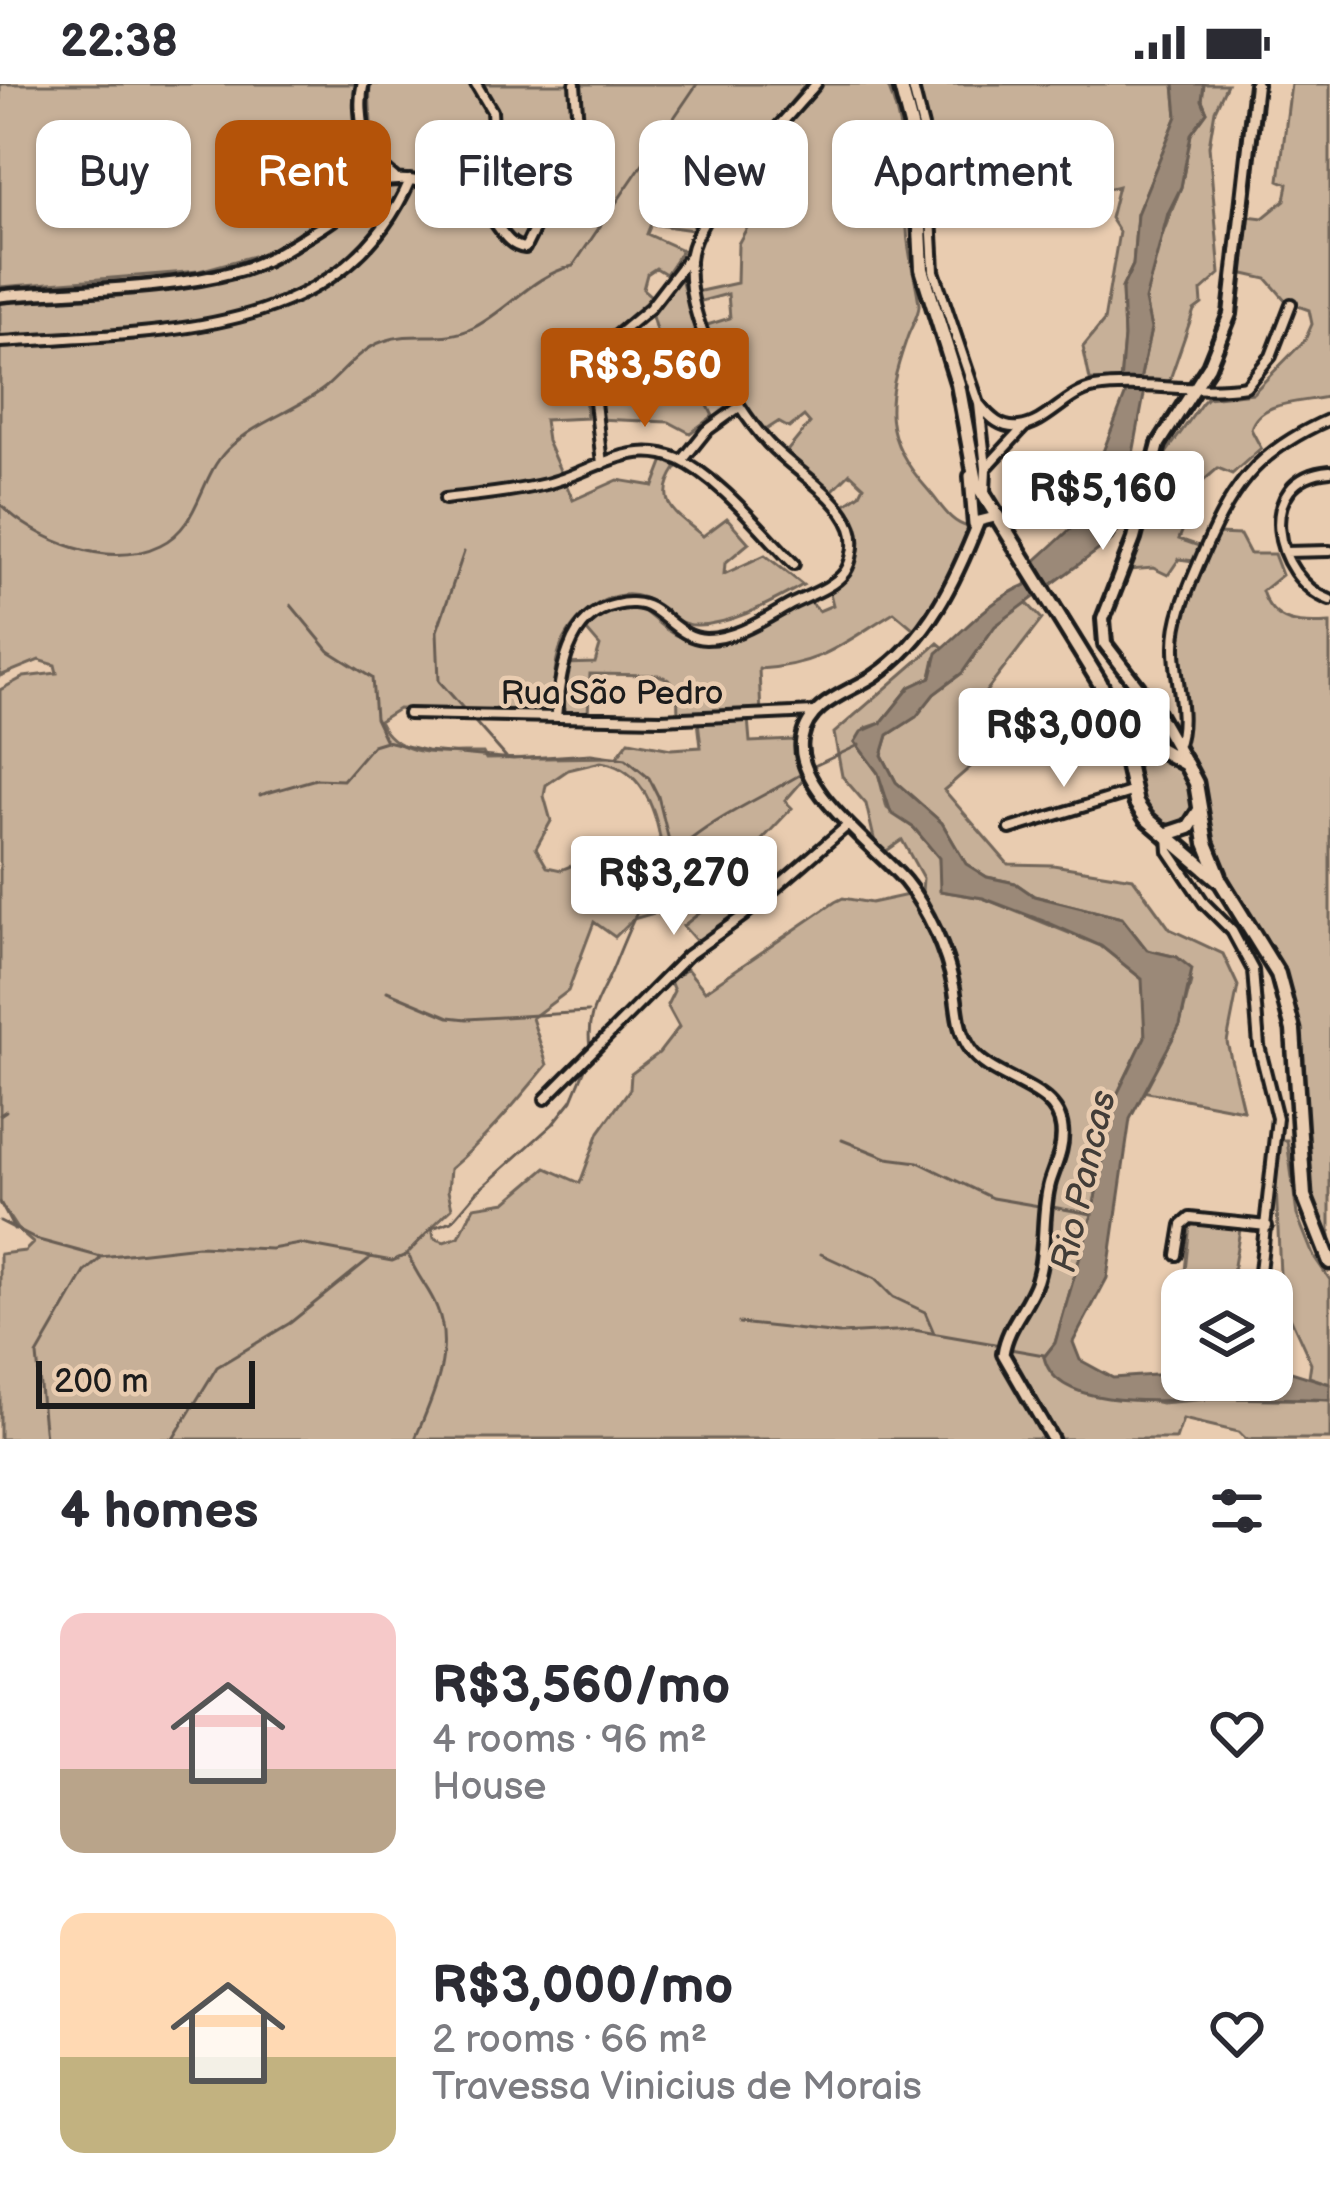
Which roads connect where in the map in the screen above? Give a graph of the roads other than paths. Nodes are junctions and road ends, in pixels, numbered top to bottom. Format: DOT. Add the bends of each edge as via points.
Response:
graph roads {
  1 [pos="363,84"];
  2 [pos="476,84"];
  3 [pos="575,84"];
  4 [pos="816,84"];
  5 [pos="900,84"];
  6 [pos="912,84"];
  7 [pos="1256,84"];
  8 [pos="361,120"];
  9 [pos="493,120"];
  10 [pos="578,120"];
  11 [pos="391,175"];
  12 [pos="395,178"];
  13 [pos="391,179"];
  14 [pos="410,180"];
  15 [pos="415,182"];
  16 [pos="319,228"];
  17 [pos="498,228"];
  18 [pos="538,228"];
  19 [pos="692,253"];
  20 [pos="0,296"];
  21 [pos="1292,304"];
  22 [pos="0,342"];
  23 [pos="1194,391"];
  24 [pos="979,404"];
  25 [pos="740,407"];
  26 [pos="1330,419"];
  27 [pos="1024,427"];
  28 [pos="969,458"];
  29 [pos="682,461"];
  30 [pos="602,464"];
  31 [pos="986,468"];
  32 [pos="1330,471"];
  33 [pos="445,499"];
  34 [pos="985,500"];
  35 [pos="995,517"];
  36 [pos="973,537"];
  37 [pos="1330,551"];
  38 [pos="1285,552"];
  39 [pos="794,564"];
  40 [pos="1330,600"];
  41 [pos="1100,683"];
  42 [pos="1154,708"];
  43 [pos="815,712"];
  44 [pos="408,714"];
  45 [pos="556,717"];
  46 [pos="1150,744"];
  47 [pos="1178,747"];
  48 [pos="1186,764"];
  49 [pos="1127,770"];
  50 [pos="1131,792"];
  51 [pos="1201,809"];
  52 [pos="848,825"];
  53 [pos="1010,829"];
  54 [pos="1168,834"];
  55 [pos="1221,882"];
  56 [pos="545,1099"];
  57 [pos="1267,1226"];
  58 [pos="1177,1255"];
  59 [pos="1330,1262"];
  60 [pos="1261,1269"];
  61 [pos="1052,1439"];
  1 -- 8 [label="street"];
  2 -- 9 [label="street"];
  3 -- 10 [label="street"];
  4 -- 19 [label="street" via="718,202"];
  5 -- 28 [label="highway" via="916,145 922,269 958,385"];
  6 -- 24 [label="street" via="927,143 934,271"];
  7 -- 23 [label="main road" via="1235,296"];
  11 -- 12 [label="street"];
  12 -- 13 [label="street"];
  12 -- 14 [label="street"];
  14 -- 15 [label="street"];
  14 -- 22 [label="street" via="383,233 360,255 260,314"];
  16 -- 20 [label="street" via="241,270 197,280"];
  17 -- 18 [label="street" via="525,248"];
  19 -- 25 [label="street" via="701,327"];
  19 -- 30 [label="street" via="650,308 590,358"];
  21 -- 23 [label="street" via="1255,381"];
  23 -- 27 [label="street" via="1099,387"];
  23 -- 42 [label="main road" via="1159,444 1102,620 1106,644"];
  24 -- 27 [label="street" via="999,423"];
  24 -- 31 [label="street"];
  25 -- 29 [label="street"];
  25 -- 45 [label="street" via="846,518 854,541 844,572 739,632 710,639 691,637 635,603 602,608 566,653"];
  26 -- 47 [label="street" via="1246,472 1215,523 1174,642"];
  27 -- 31 [label="street"];
  28 -- 34 [label="highway"];
  28 -- 36 [label="street"];
  29 -- 30 [label="street" via="628,453"];
  29 -- 39 [label="street"];
  30 -- 33 [label="street" via="522,490"];
  31 -- 34 [label="street"];
  32 -- 38 [label="street" via="1300,478 1283,500"];
  34 -- 35 [label="highway"];
  35 -- 36 [label="street" via="981,518"];
  35 -- 41 [label="highway"];
  36 -- 43 [label="street" via="958,579 896,658"];
  37 -- 38 [label="street"];
  38 -- 40 [label="street" via="1298,580"];
  41 -- 46 [label="highway"];
  41 -- 49 [label="highway"];
  42 -- 46 [label="main road" via="1158,731"];
  42 -- 47 [label="main road"];
  43 -- 45 [label="street, Rua São Pedro"];
  43 -- 52 [label="street" via="802,762"];
  44 -- 45 [label="street, Rua São Pedro"];
  46 -- 48 [label="highway"];
  46 -- 49 [label="highway"];
  47 -- 48 [label="main road"];
  48 -- 51 [label="highway"];
  49 -- 50 [label="highway"];
  50 -- 53 [label="street"];
  50 -- 54 [label="highway"];
  51 -- 54 [label="highway" via="1189,827"];
  51 -- 55 [label="highway"];
  52 -- 56 [label="street" via="667,974"];
  52 -- 61 [label="street" via="919,904 948,964 970,1050 1059,1116 1060,1154 1036,1282 1003,1354"];
  54 -- 55 [label="highway"];
  54 -- 57 [label="street" via="1168,851 1253,970 1259,1046 1277,1118"];
  55 -- 59 [label="highway" via="1286,993 1304,1196"];
  57 -- 58 [label="street" via="1190,1218"];
  57 -- 60 [label="street"];
}
